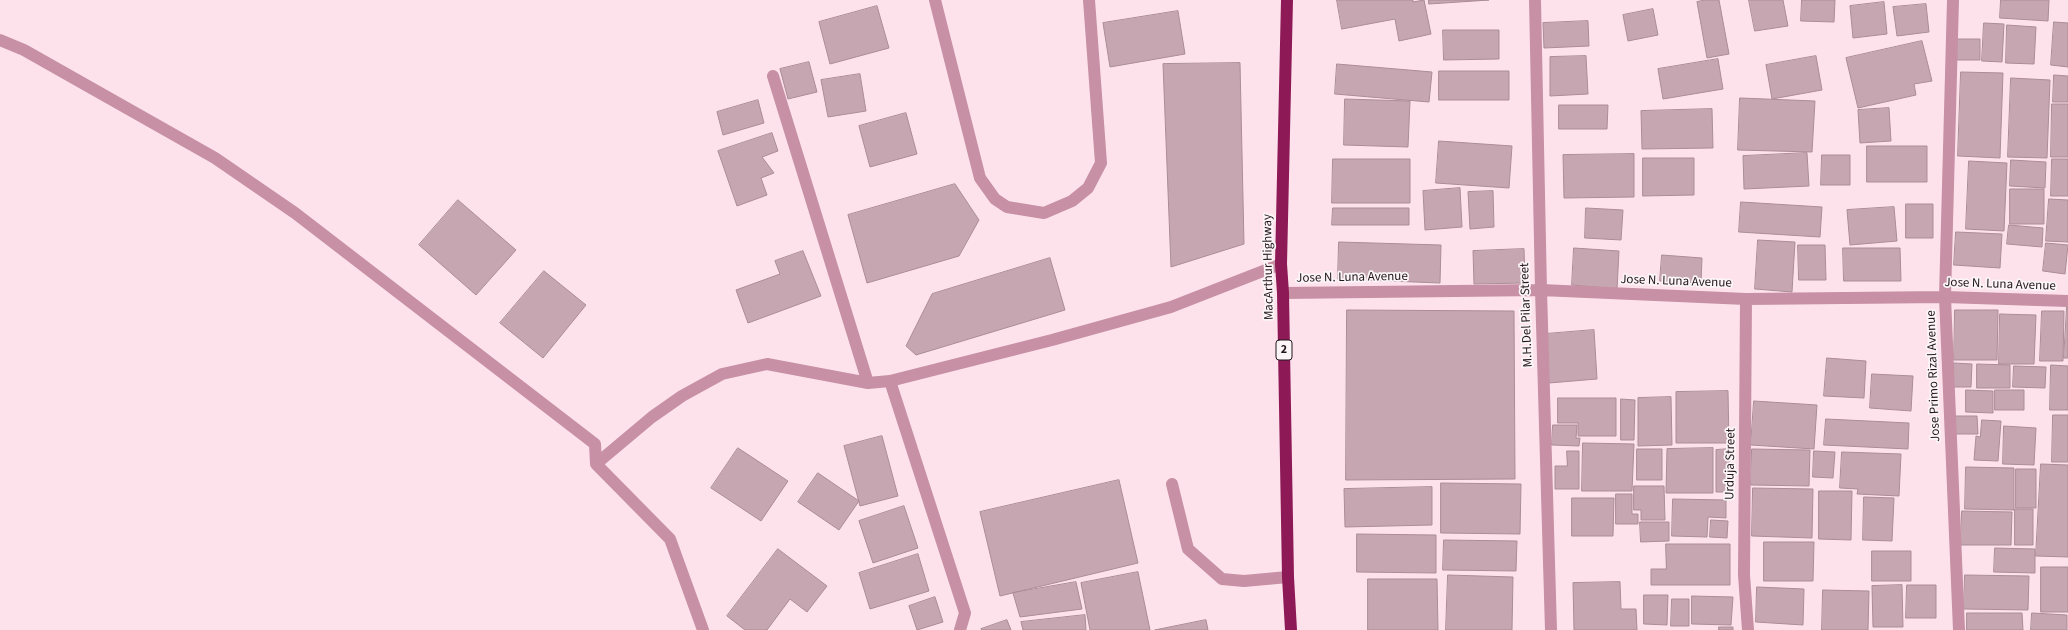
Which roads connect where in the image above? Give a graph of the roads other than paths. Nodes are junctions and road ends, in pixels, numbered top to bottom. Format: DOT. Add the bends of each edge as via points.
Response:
graph roads {
  1 [pos="935,0"];
  2 [pos="1089,0"];
  3 [pos="1287,0"];
  4 [pos="1535,0"];
  5 [pos="1953,0"];
  6 [pos="0,40"];
  7 [pos="773,76"];
  8 [pos="1281,264"];
  9 [pos="1540,290"];
  10 [pos="1283,293"];
  11 [pos="1945,297"];
  12 [pos="1746,299"];
  13 [pos="2068,301"];
  14 [pos="890,381"];
  15 [pos="868,383"];
  16 [pos="596,464"];
  17 [pos="1172,484"];
  18 [pos="1288,577"];
  19 [pos="703,630"];
  20 [pos="960,630"];
  21 [pos="1290,630"];
  22 [pos="1551,630"];
  23 [pos="1748,630"];
  24 [pos="1959,630"];
  1 -- 2 [label="street" via="980,178 995,199 1007,207 1044,213 1072,201 1088,188 1101,163"];
  3 -- 8 [label="highway, MacArthur Highway / 2"];
  4 -- 9 [label="street, M.H.Del Pilar Street"];
  5 -- 11 [label="street, Jose Primo Rizal Avenue"];
  6 -- 16 [label="street" via="24,50 215,158 295,213 594,444"];
  7 -- 15 [label="street"];
  8 -- 10 [label="highway, MacArthur Highway / 2"];
  8 -- 14 [label="street" via="1171,307"];
  9 -- 10 [label="street, Jose N. Luna Avenue"];
  9 -- 12 [label="street, Jose N. Luna Avenue"];
  9 -- 22 [label="street, M.H.Del Pilar Street"];
  10 -- 18 [label="highway, MacArthur Highway / 2"];
  11 -- 12 [label="street, Jose N. Luna Avenue"];
  11 -- 13 [label="street, Jose N. Luna Avenue"];
  11 -- 24 [label="street, Jose Primo Rizal Avenue"];
  12 -- 23 [label="street, Urduja Street" via="1744,575"];
  14 -- 15 [label="street"];
  14 -- 20 [label="street" via="965,613"];
  15 -- 16 [label="street" via="767,364 722,374 682,396 652,417"];
  16 -- 19 [label="street" via="670,539"];
  17 -- 18 [label="street" via="1188,549 1222,579 1244,582"];
  18 -- 21 [label="highway, MacArthur Highway / 2"];
}
